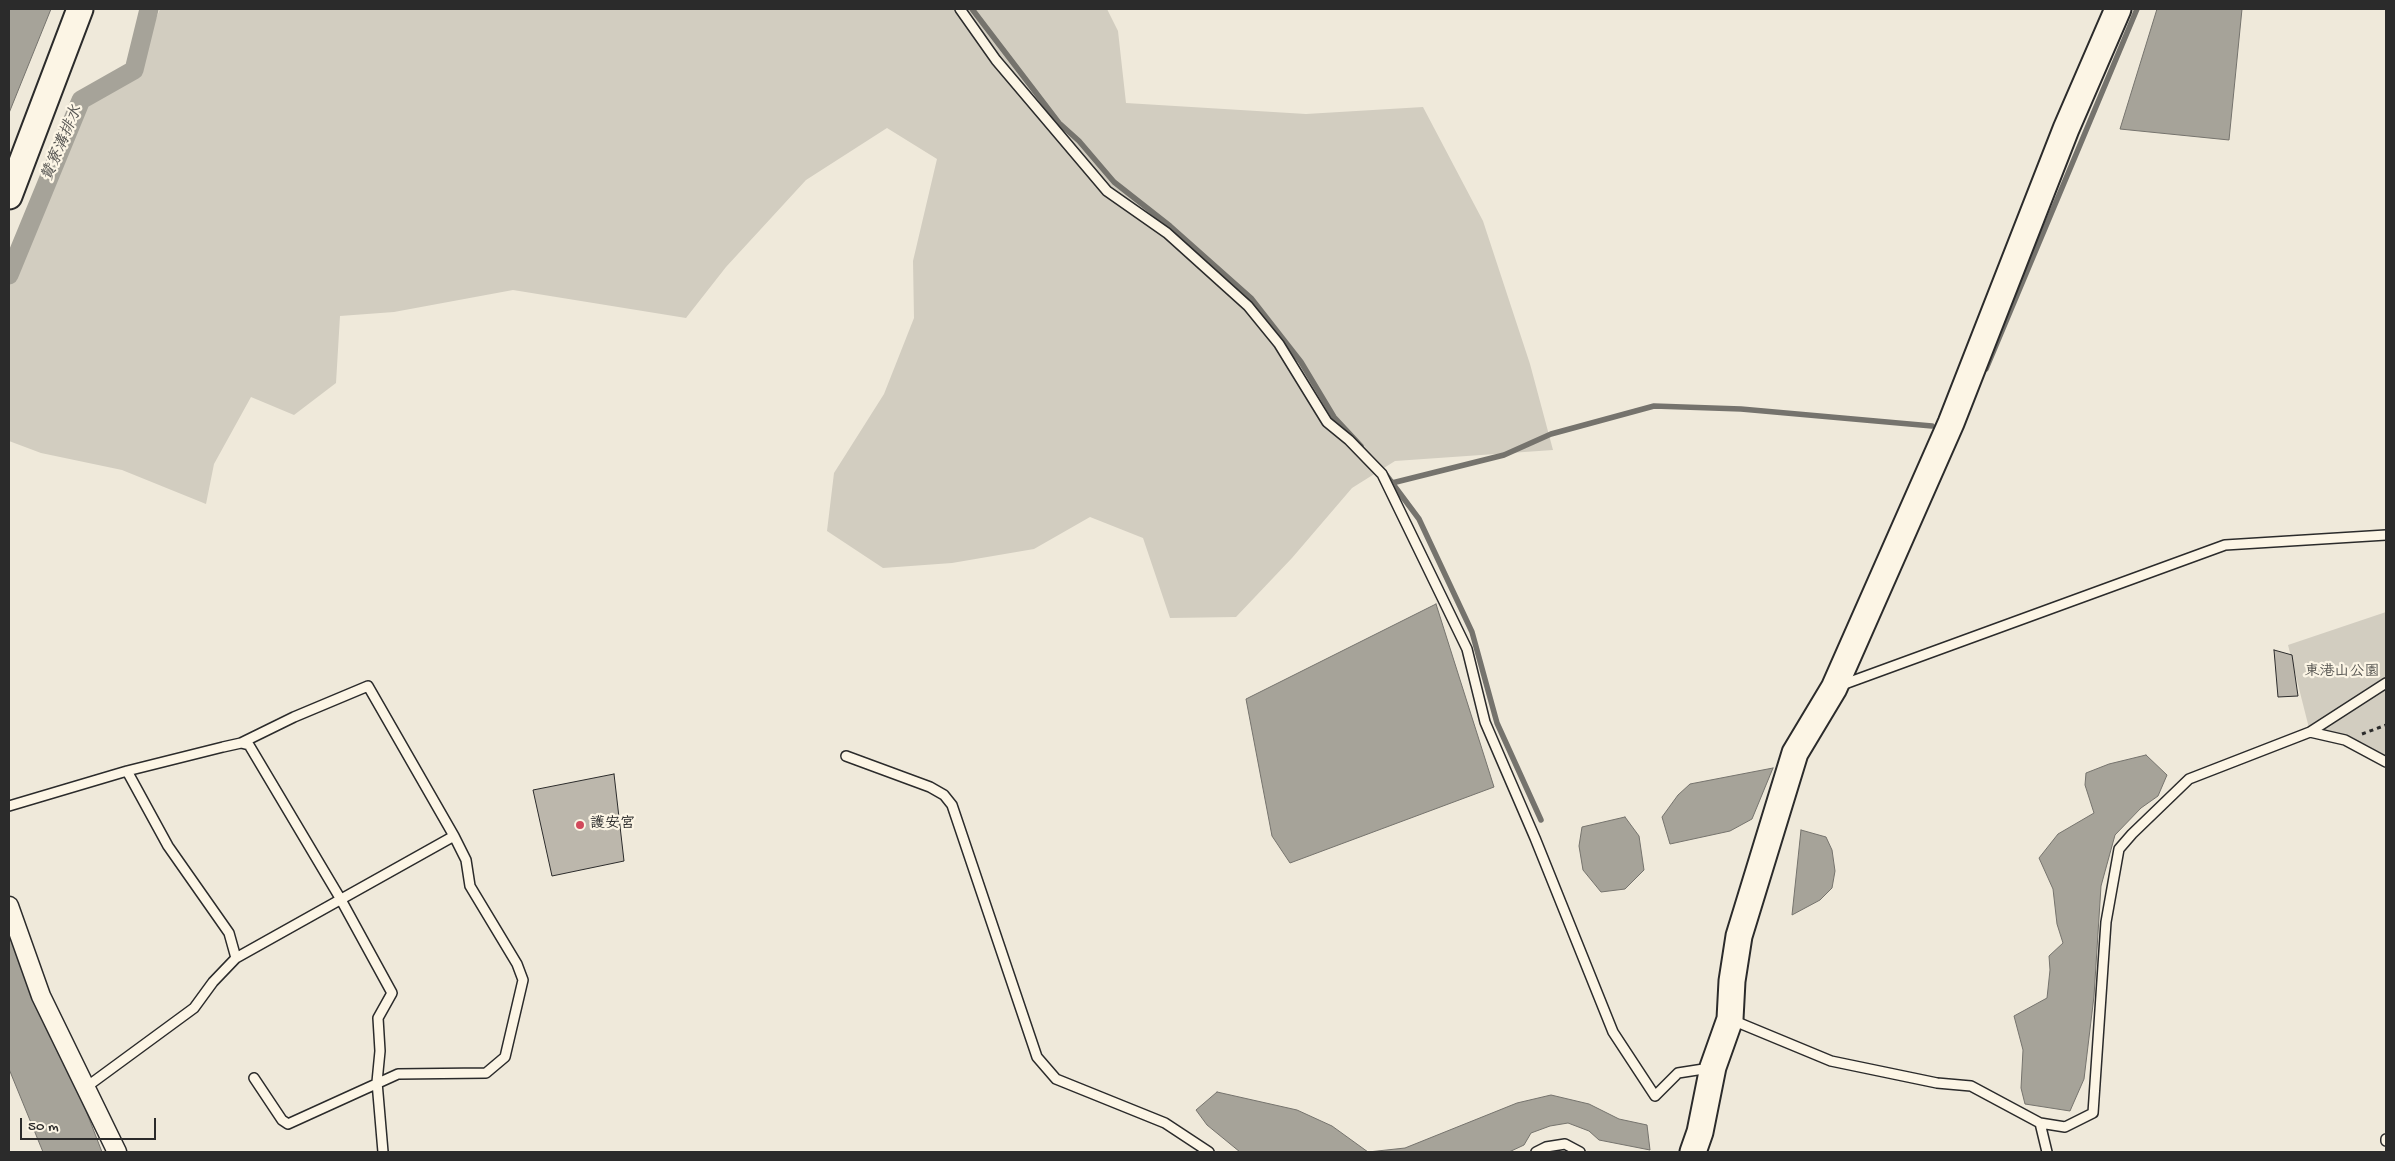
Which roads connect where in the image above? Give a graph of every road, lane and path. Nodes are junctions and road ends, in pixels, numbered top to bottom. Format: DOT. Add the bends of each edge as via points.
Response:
graph roads {
  1 [pos="80,9"];
  2 [pos="960,9"];
  3 [pos="2118,9"];
  4 [pos="9,196"];
  5 [pos="2386,535"];
  6 [pos="2386,683"];
  7 [pos="1834,688"];
  8 [pos="2386,724"];
  9 [pos="2310,732"];
  10 [pos="2345,740"];
  11 [pos="241,743"];
  12 [pos="846,756"];
  13 [pos="2386,762"];
  14 [pos="127,771"];
  15 [pos="9,806"];
  16 [pos="454,836"];
  17 [pos="340,898"];
  18 [pos="9,906"];
  19 [pos="236,958"];
  20 [pos="1730,1019"];
  21 [pos="1713,1067"];
  22 [pos="254,1078"];
  23 [pos="377,1082"];
  24 [pos="85,1088"];
  25 [pos="2040,1123"];
  26 [pos="117,1152"];
  27 [pos="383,1152"];
  28 [pos="1209,1152"];
  29 [pos="1536,1152"];
  30 [pos="1580,1152"];
  31 [pos="1693,1152"];
  32 [pos="2047,1152"];
  1 -- 4 [label="street"];
  2 -- 21 [label="lane" via="996,60 1106,191 1167,232 1248,306 1279,344 1327,422 1382,474 1467,649 1485,722 1536,838 1613,1032 1655,1096 1678,1073"];
  3 -- 7 [label="street" via="2066,128 1951,423"];
  5 -- 7 [label="lane" via="2225,545"];
  6 -- 9 [label="lane"];
  7 -- 20 [label="street" via="1795,753 1739,936"];
  8 -- 10 [label="path"];
  9 -- 10 [label="lane"];
  9 -- 25 [label="lane" via="2189,779 2119,849 2106,922 2093,1113 2066,1127"];
  10 -- 13 [label="lane"];
  11 -- 14 [label="lane"];
  11 -- 16 [label="lane" via="368,686"];
  11 -- 17 [label="lane" via="249,745"];
  12 -- 28 [label="lane" via="930,787 944,795 952,805 1037,1057 1056,1079 1165,1123"];
  14 -- 15 [label="lane"];
  14 -- 19 [label="lane" via="168,846 229,933"];
  16 -- 17 [label="lane"];
  16 -- 23 [label="lane" via="466,860 470,886 517,964 523,980 505,1057 486,1073 398,1074"];
  17 -- 19 [label="lane"];
  17 -- 23 [label="lane" via="392,993 378,1018 380,1051"];
  18 -- 24 [label="street" via="40,996"];
  19 -- 24 [label="lane" via="194,1008"];
  20 -- 21 [label="street"];
  20 -- 25 [label="lane" via="1832,1061 1937,1083 1971,1086"];
  21 -- 31 [label="street"];
  22 -- 23 [label="lane" via="288,1124"];
  23 -- 27 [label="lane"];
  24 -- 26 [label="street"];
  25 -- 32 [label="lane"];
  29 -- 30 [label="lane" via="1565,1144"];
}
